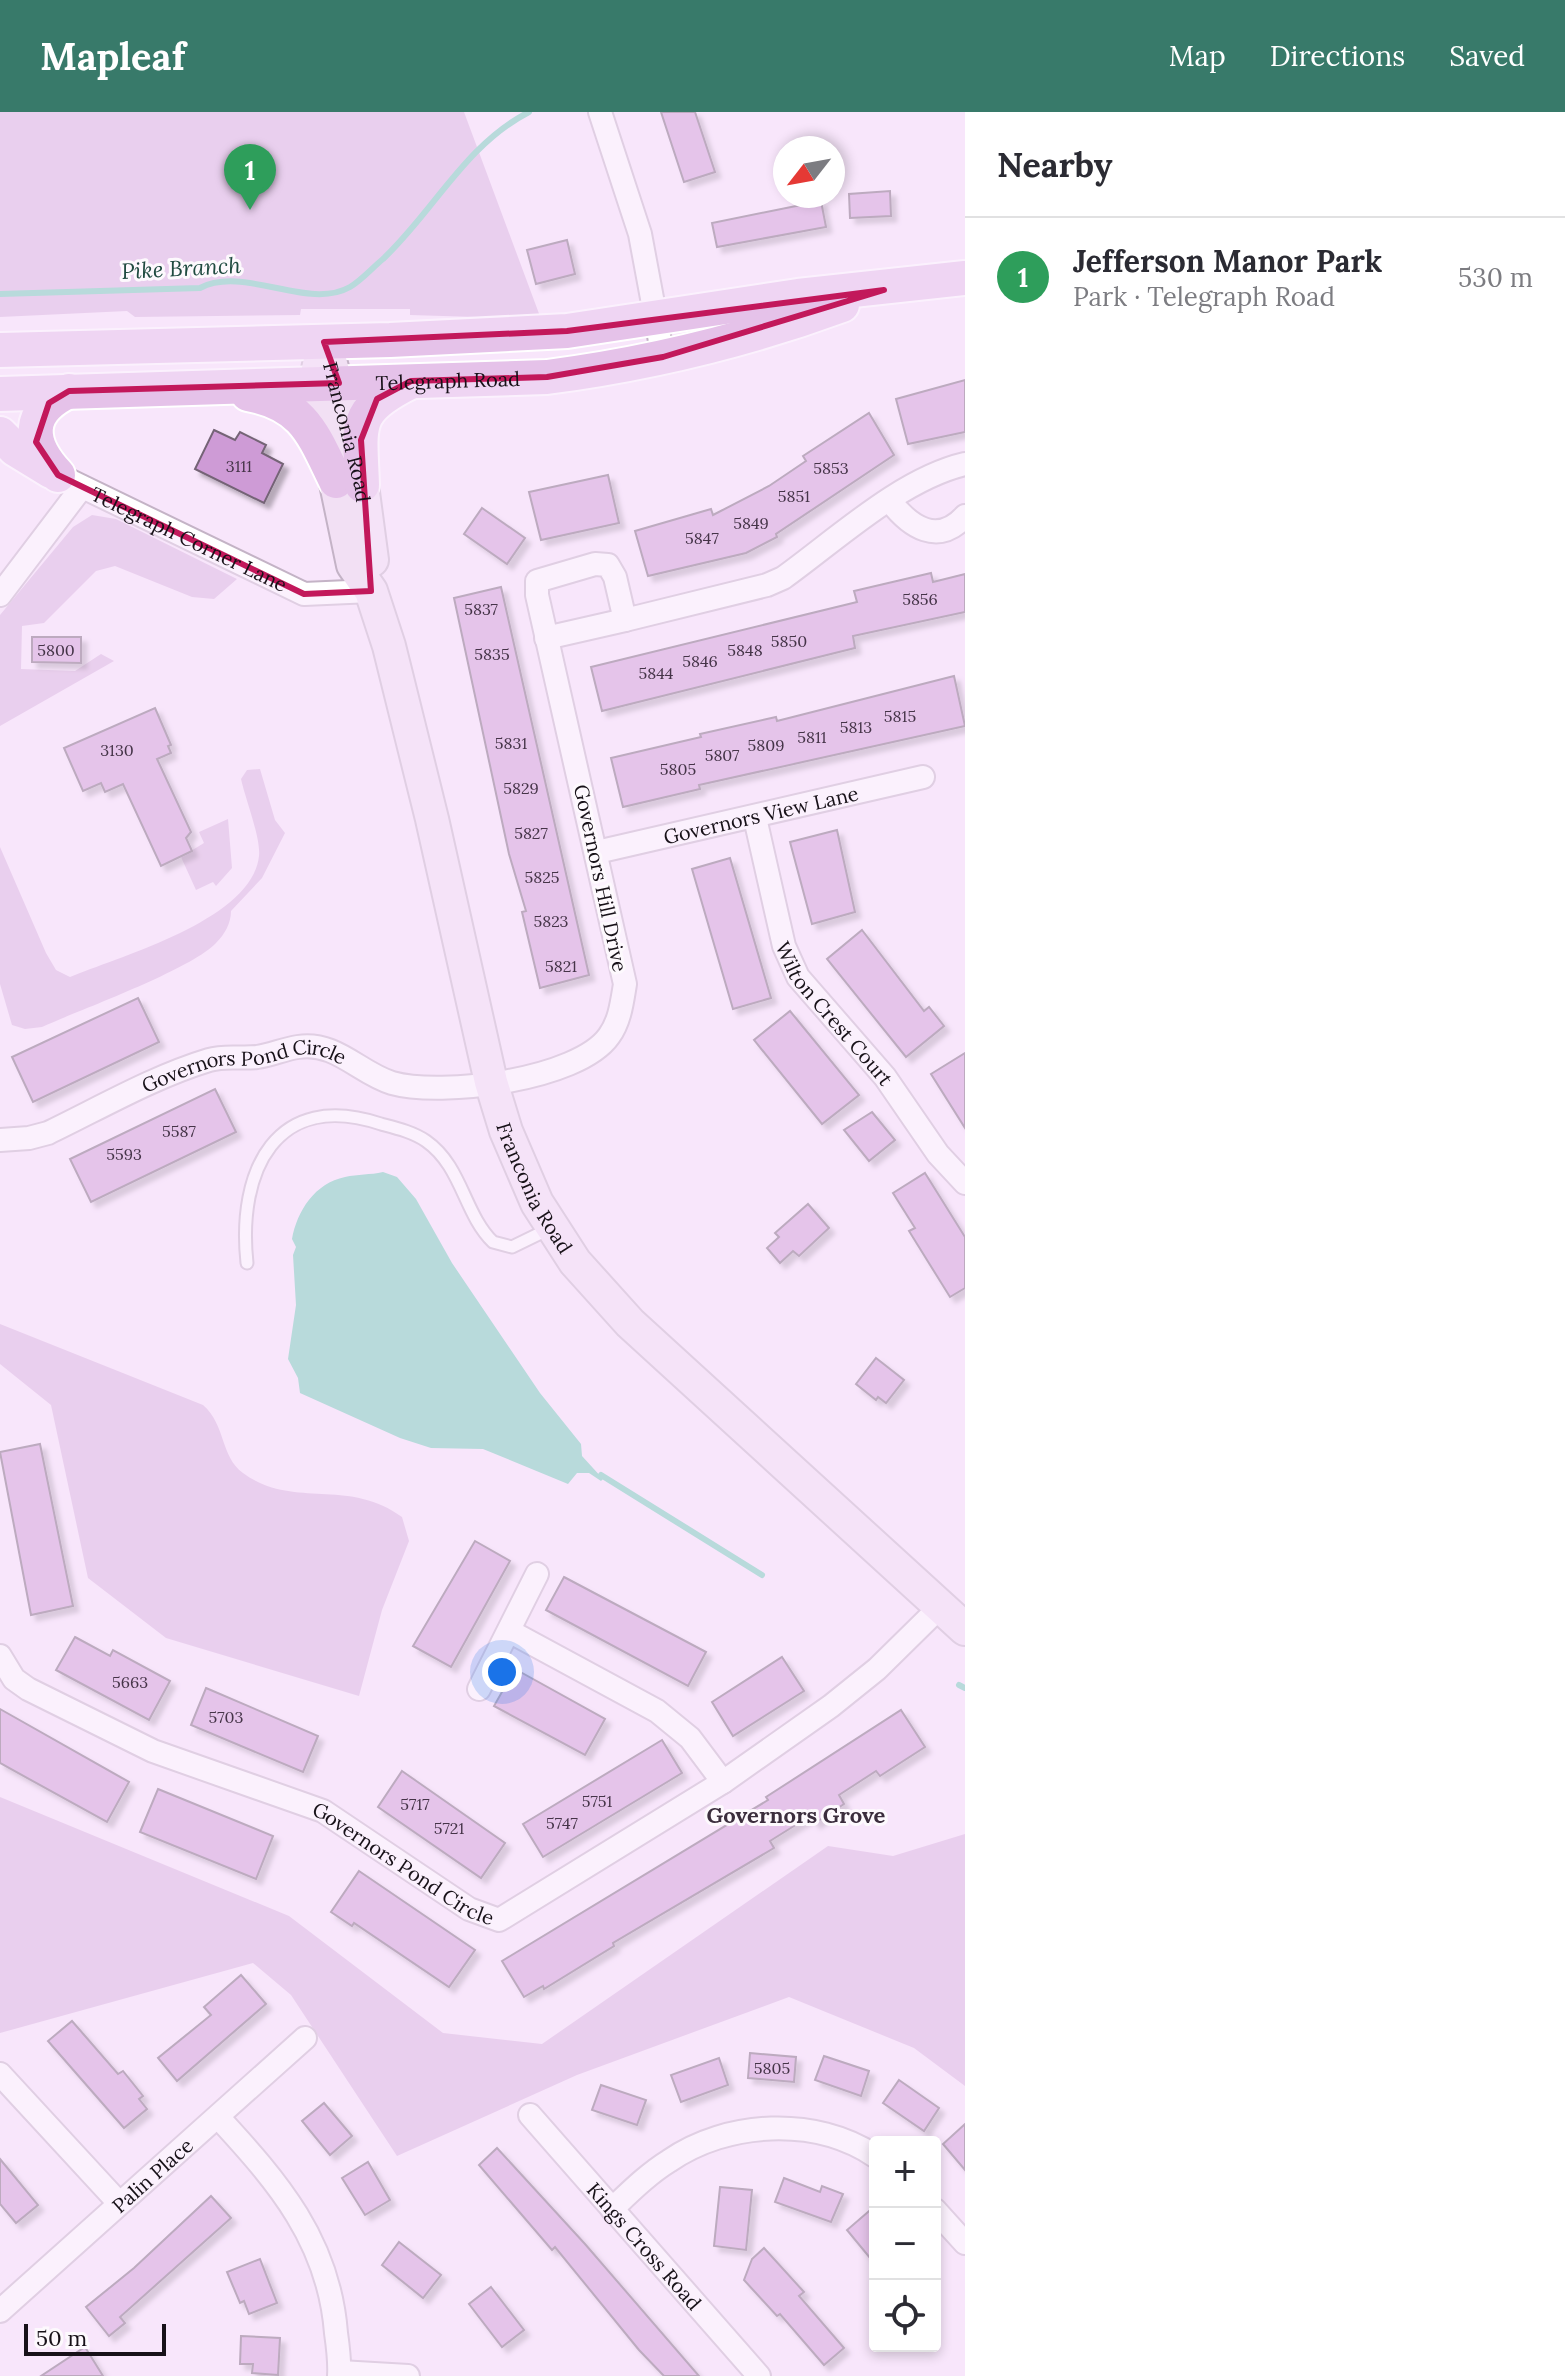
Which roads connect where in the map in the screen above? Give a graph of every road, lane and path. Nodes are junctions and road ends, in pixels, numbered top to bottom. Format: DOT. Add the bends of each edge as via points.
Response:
graph roads {
  1 [pos="600,112"];
  2 [pos="965,278"];
  3 [pos="884,290"];
  4 [pos="656,320"];
  5 [pos="324,342"];
  6 [pos="0,350"];
  7 [pos="663,357"];
  8 [pos="411,381"];
  9 [pos="327,383"];
  10 [pos="164,387"];
  11 [pos="69,391"];
  12 [pos="0,394"];
  13 [pos="0,434"];
  14 [pos="965,464"];
  15 [pos="70,481"];
  16 [pos="349,483"];
  17 [pos="890,501"];
  18 [pos="965,516"];
  19 [pos="371,591"];
  20 [pos="0,595"];
  21 [pos="625,620"];
  22 [pos="546,638"];
  23 [pos="923,777"];
  24 [pos="755,818"];
  25 [pos="597,852"];
  26 [pos="491,1082"];
  27 [pos="0,1140"];
  28 [pos="965,1183"];
  29 [pos="551,1228"];
  30 [pos="247,1263"];
  31 [pos="537,1574"];
  32 [pos="940,1607"];
  33 [pos="965,1629"];
  34 [pos="509,1631"];
  35 [pos="0,1656"];
  36 [pos="479,1689"];
  37 [pos="723,1782"];
  38 [pos="305,2038"];
  39 [pos="0,2074"];
  40 [pos="530,2115"];
  41 [pos="218,2117"];
  42 [pos="869,2153"];
  43 [pos="119,2203"];
  44 [pos="612,2209"];
  45 [pos="941,2217"];
  46 [pos="965,2243"];
  47 [pos="0,2311"];
  48 [pos="339,2374"];
  49 [pos="408,2376"];
  50 [pos="759,2376"];
  1 -- 4 [label="street" via="637,222"];
  2 -- 3 [label="main road, Telegraph Road"];
  3 -- 4 [label="main road, Telegraph Road" via="798,296"];
  3 -- 7 [label="main road, Telegraph Road" via="807,318"];
  4 -- 5 [label="main road, Telegraph Road" via="567,331"];
  4 -- 7 [label="street"];
  5 -- 6 [label="main road, Telegraph Road"];
  5 -- 9 [label="main road, Franconia Road"];
  7 -- 8 [label="main road, Telegraph Road" via="547,377"];
  8 -- 9 [label="main road, Telegraph Road"];
  8 -- 16 [label="main road" via="368,409"];
  9 -- 10 [label="main road, Telegraph Road"];
  9 -- 16 [label="main road, Franconia Road"];
  10 -- 11 [label="main road, Telegraph Road"];
  10 -- 16 [label="main road" via="278,401 309,428"];
  11 -- 12 [label="main road, Telegraph Road"];
  11 -- 15 [label="main road" via="44,408 35,434 39,452"];
  13 -- 15 [label="main road" via="26,457"];
  14 -- 17 [label="street" via="934,474"];
  15 -- 19 [label="street, Telegraph Corner Lane" via="304,594"];
  15 -- 20 [label="street"];
  16 -- 19 [label="main road, Franconia Road" via="353,565"];
  17 -- 18 [label="street" via="909,523 925,531 951,528"];
  17 -- 21 [label="street" via="775,582"];
  19 -- 26 [label="main road, Franconia Road" via="432,819"];
  21 -- 22 [label="street"];
  21 -- 22 [label="street, Governors Hill Drive" via="614,572 608,565 595,564 537,581"];
  22 -- 25 [label="street, Governors Hill Drive"];
  23 -- 24 [label="street, Governors View Lane"];
  24 -- 25 [label="street, Governors View Lane"];
  24 -- 28 [label="street, Wilton Crest Court" via="784,946 798,977 885,1077 938,1154"];
  25 -- 26 [label="street, Governors Hill Drive" via="625,984 620,1013 609,1036 577,1064"];
  26 -- 27 [label="street, Governors Pond Circle" via="420,1089 388,1081 325,1047 299,1046 255,1058 208,1060 48,1133"];
  26 -- 29 [label="main road, Franconia Road" via="520,1167"];
  29 -- 30 [label="lane" via="512,1247 493,1242 455,1172 426,1141 362,1117 314,1116 281,1135 259,1171 244,1218"];
  29 -- 32 [label="main road, Franconia Road" via="630,1323"];
  31 -- 34 [label="street"];
  32 -- 33 [label="main road, Franconia Road"];
  32 -- 37 [label="street, Governors Pond Circle" via="856,1687"];
  34 -- 36 [label="street"];
  34 -- 37 [label="street" via="657,1711 690,1738"];
  35 -- 37 [label="street, Governors Pond Circle" via="14,1679 28,1689 153,1751 323,1811 469,1909 499,1920"];
  38 -- 41 [label="street, Palin Place"];
  39 -- 43 [label="street"];
  40 -- 44 [label="street, Kings Cross Road"];
  41 -- 43 [label="street, Palin Place"];
  41 -- 48 [label="street" via="290,2199 319,2251 335,2313"];
  42 -- 44 [label="street" via="809,2131 732,2134 668,2161"];
  43 -- 47 [label="street, Palin Place"];
  44 -- 50 [label="street, Kings Cross Road"];
  45 -- 46 [label="street"];
  48 -- 49 [label="street"];
}
